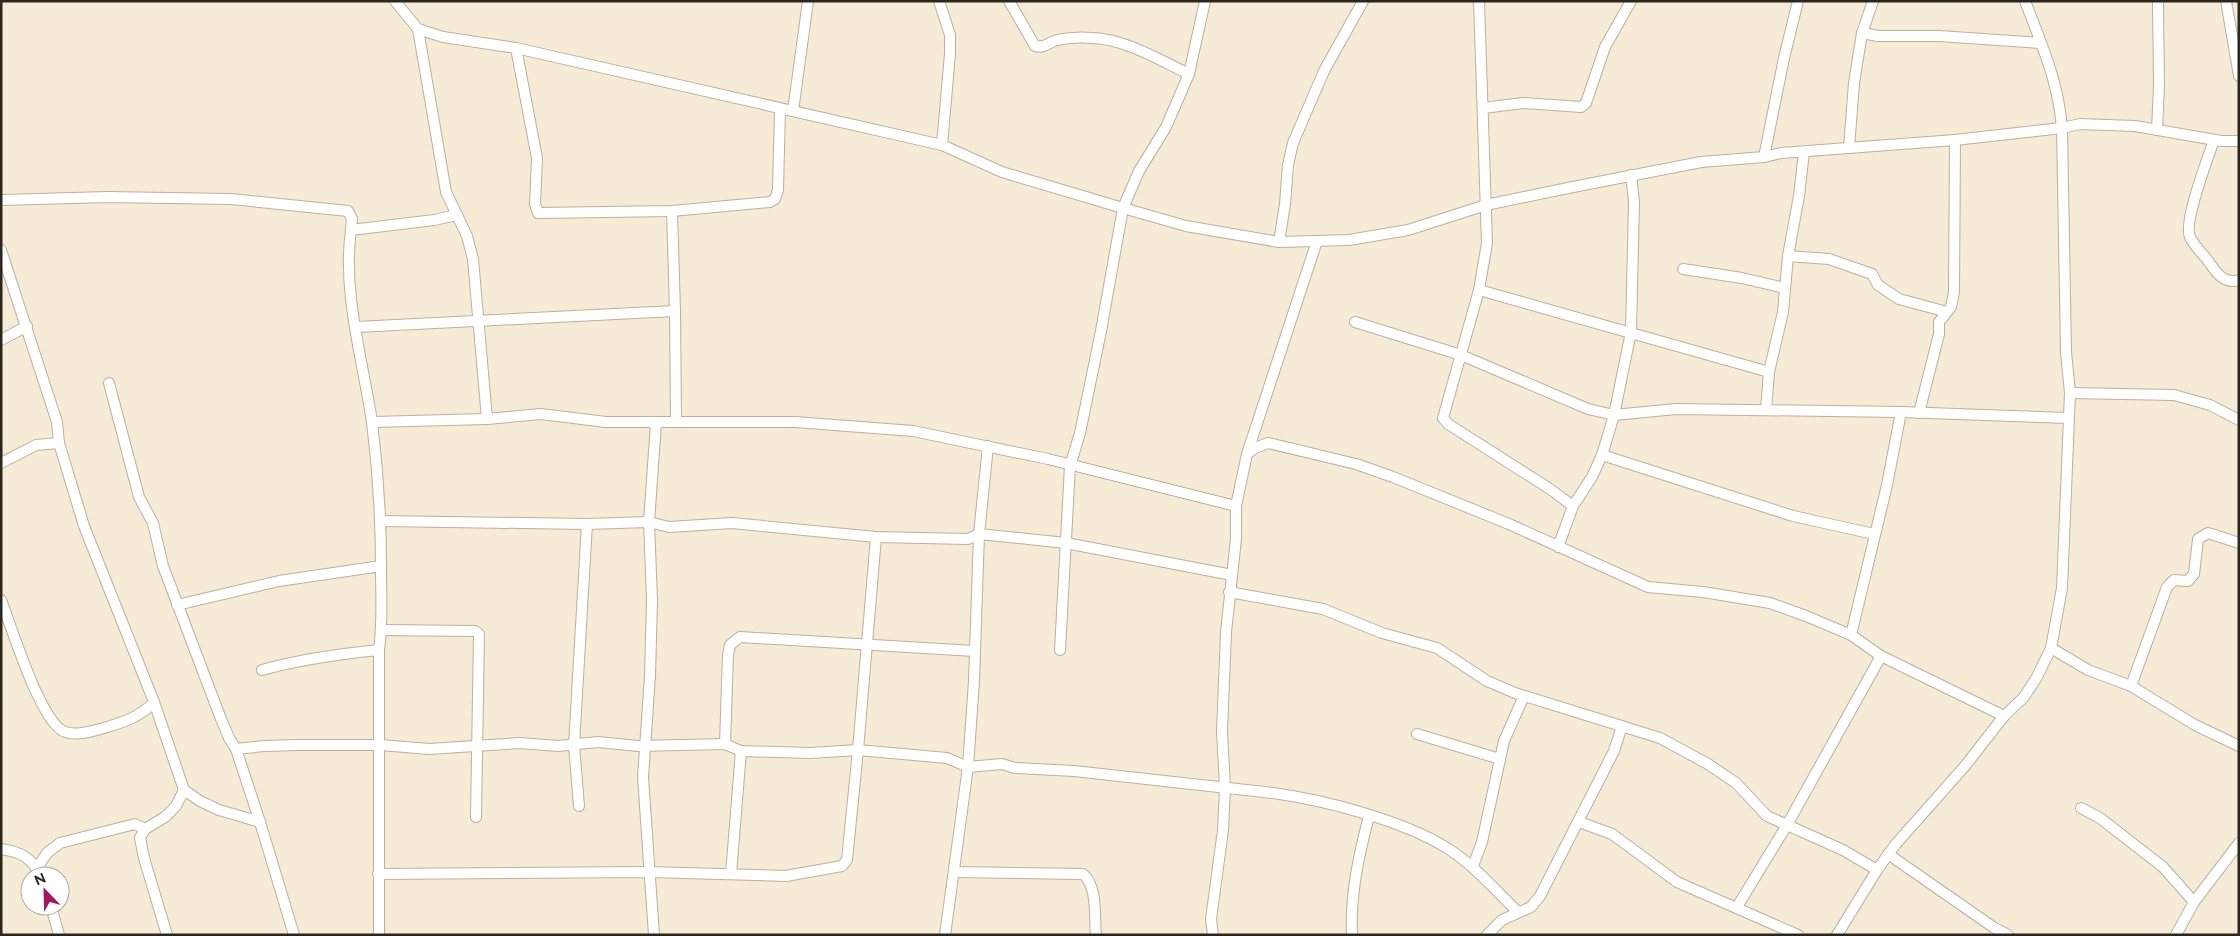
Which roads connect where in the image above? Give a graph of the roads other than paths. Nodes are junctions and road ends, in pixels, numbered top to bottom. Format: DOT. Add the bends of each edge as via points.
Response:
graph roads {
  1 [pos="395,1"];
  2 [pos="808,1"];
  3 [pos="939,1"];
  4 [pos="1009,1"];
  5 [pos="1205,1"];
  6 [pos="1363,1"];
  7 [pos="1479,1"];
  8 [pos="1631,1"];
  9 [pos="1798,1"];
  10 [pos="1873,1"];
  11 [pos="2025,1"];
  12 [pos="2158,1"];
  13 [pos="2226,1"];
  14 [pos="418,29"];
  15 [pos="1862,33"];
  16 [pos="2041,43"];
  17 [pos="516,48"];
  18 [pos="1189,74"];
  19 [pos="2239,76"];
  20 [pos="1483,108"];
  21 [pos="780,110"];
  22 [pos="793,111"];
  23 [pos="2062,128"];
  24 [pos="2157,130"];
  25 [pos="1955,140"];
  26 [pos="2214,140"];
  27 [pos="2239,141"];
  28 [pos="942,145"];
  29 [pos="1849,148"];
  30 [pos="1804,152"];
  31 [pos="1764,157"];
  32 [pos="1631,175"];
  33 [pos="2,200"];
  34 [pos="1486,205"];
  35 [pos="1123,208"];
  36 [pos="672,211"];
  37 [pos="458,215"];
  38 [pos="351,230"];
  39 [pos="1318,241"];
  40 [pos="1279,242"];
  41 [pos="1,250"];
  42 [pos="1788,256"];
  43 [pos="1683,269"];
  44 [pos="2239,280"];
  45 [pos="1785,288"];
  46 [pos="1480,290"];
  47 [pos="675,311"];
  48 [pos="1947,312"];
  49 [pos="477,320"];
  50 [pos="1355,322"];
  51 [pos="27,326"];
  52 [pos="356,327"];
  53 [pos="1631,332"];
  54 [pos="1,340"];
  55 [pos="1461,355"];
  56 [pos="1769,372"];
  57 [pos="109,383"];
  58 [pos="2070,393"];
  59 [pos="1766,410"];
  60 [pos="1901,412"];
  61 [pos="1919,413"];
  62 [pos="1614,415"];
  63 [pos="487,418"];
  64 [pos="2068,418"];
  65 [pos="676,420"];
  66 [pos="2239,420"];
  67 [pos="372,422"];
  68 [pos="656,422"];
  69 [pos="59,443"];
  70 [pos="988,446"];
  71 [pos="1247,454"];
  72 [pos="1602,454"];
  73 [pos="1,462"];
  74 [pos="1070,466"];
  75 [pos="1236,506"];
  76 [pos="1573,506"];
  77 [pos="381,522"];
  78 [pos="649,522"];
  79 [pos="587,524"];
  80 [pos="979,534"];
  81 [pos="1874,534"];
  82 [pos="876,537"];
  83 [pos="1066,543"];
  84 [pos="2239,543"];
  85 [pos="1558,547"];
  86 [pos="381,566"];
  87 [pos="1232,575"];
  88 [pos="1229,592"];
  89 [pos="1,600"];
  90 [pos="177,605"];
  91 [pos="382,630"];
  92 [pos="1851,635"];
  93 [pos="868,644"];
  94 [pos="2051,648"];
  95 [pos="379,650"];
  96 [pos="1060,650"];
  97 [pos="974,651"];
  98 [pos="1881,656"];
  99 [pos="262,670"];
  100 [pos="2131,686"];
  101 [pos="1524,696"];
  102 [pos="154,702"];
  103 [pos="2004,716"];
  104 [pos="1622,726"];
  105 [pos="1417,734"];
  106 [pos="725,744"];
  107 [pos="380,745"];
  108 [pos="574,745"];
  109 [pos="476,746"];
  110 [pos="645,746"];
  111 [pos="2239,746"];
  112 [pos="236,749"];
  113 [pos="858,750"];
  114 [pos="741,751"];
  115 [pos="1500,759"];
  116 [pos="968,767"];
  117 [pos="1225,788"];
  118 [pos="184,790"];
  119 [pos="579,806"];
  120 [pos="2081,808"];
  121 [pos="1369,816"];
  122 [pos="476,817"];
  123 [pos="260,822"];
  124 [pos="1579,822"];
  125 [pos="1787,825"];
  126 [pos="145,829"];
  127 [pos="2239,843"];
  128 [pos="1,849"];
  129 [pos="1888,854"];
  130 [pos="32,866"];
  131 [pos="41,866"];
  132 [pos="1473,866"];
  133 [pos="1877,870"];
  134 [pos="650,872"];
  135 [pos="954,872"];
  136 [pos="378,874"];
  137 [pos="731,874"];
  138 [pos="2194,902"];
  139 [pos="1737,907"];
  140 [pos="1518,912"];
  141 [pos="54,916"];
  142 [pos="59,935"];
  143 [pos="167,935"];
  144 [pos="294,935"];
  145 [pos="379,935"];
  146 [pos="654,935"];
  147 [pos="945,935"];
  148 [pos="1096,935"];
  149 [pos="1213,935"];
  150 [pos="1352,935"];
  151 [pos="1487,935"];
  152 [pos="1798,935"];
  153 [pos="1837,935"];
  154 [pos="2008,935"];
  155 [pos="2176,935"];
  1 -- 14 [label="street"];
  2 -- 22 [label="street"];
  3 -- 28 [label="street" via="950,35"];
  4 -- 18 [label="street" via="1035,46 1056,40 1106,39"];
  5 -- 18 [label="street"];
  6 -- 40 [label="street" via="1324,71 1292,143"];
  7 -- 20 [label="street"];
  8 -- 20 [label="street" via="1605,47 1586,103 1581,106 1522,102"];
  9 -- 31 [label="street"];
  10 -- 15 [label="street"];
  11 -- 16 [label="street"];
  12 -- 24 [label="street"];
  13 -- 19 [label="street"];
  14 -- 17 [label="street" via="443,37"];
  14 -- 37 [label="street" via="446,192"];
  15 -- 16 [label="street"];
  15 -- 29 [label="street"];
  16 -- 23 [label="street" via="2060,99"];
  17 -- 21 [label="street"];
  17 -- 36 [label="street" via="537,158 535,204 538,213"];
  18 -- 35 [label="street" via="1166,127 1139,171"];
  20 -- 34 [label="street"];
  21 -- 22 [label="street"];
  21 -- 36 [label="street" via="775,199"];
  22 -- 28 [label="street"];
  23 -- 24 [label="street" via="2080,124"];
  23 -- 25 [label="street"];
  23 -- 58 [label="street" via="2066,352"];
  24 -- 26 [label="street"];
  25 -- 29 [label="street"];
  25 -- 48 [label="street" via="1954,292"];
  26 -- 27 [label="street"];
  26 -- 44 [label="street" via="2188,229 2190,237 2217,275 2226,280"];
  28 -- 35 [label="street" via="1002,172"];
  29 -- 30 [label="street"];
  30 -- 31 [label="street"];
  30 -- 42 [label="street"];
  31 -- 32 [label="street" via="1700,162"];
  32 -- 34 [label="street"];
  32 -- 53 [label="street" via="1634,201"];
  33 -- 38 [label="street" via="108,197 231,199 348,211 352,219"];
  34 -- 39 [label="street" via="1408,230 1349,240"];
  34 -- 46 [label="street" via="1487,243"];
  35 -- 40 [label="street" via="1186,226"];
  35 -- 74 [label="street" via="1080,434"];
  36 -- 47 [label="street"];
  37 -- 38 [label="street"];
  37 -- 49 [label="street" via="468,236 473,259"];
  38 -- 52 [label="street" via="348,248"];
  39 -- 40 [label="street"];
  39 -- 71 [label="street"];
  41 -- 51 [label="street"];
  42 -- 45 [label="street"];
  42 -- 48 [label="street" via="1829,260 1872,274 1878,285 1899,299"];
  43 -- 45 [label="street"];
  45 -- 56 [label="street" via="1783,312"];
  46 -- 53 [label="street"];
  46 -- 55 [label="street"];
  47 -- 49 [label="street"];
  47 -- 65 [label="street"];
  48 -- 61 [label="street" via="1939,322"];
  49 -- 52 [label="street"];
  49 -- 63 [label="street"];
  50 -- 55 [label="street"];
  51 -- 54 [label="street"];
  51 -- 69 [label="street" via="57,422"];
  52 -- 67 [label="street"];
  53 -- 56 [label="street"];
  53 -- 62 [label="street"];
  55 -- 62 [label="street" via="1588,408"];
  55 -- 76 [label="street" via="1443,413 1444,421"];
  56 -- 59 [label="street"];
  57 -- 90 [label="street" via="139,497 153,523"];
  58 -- 64 [label="street"];
  58 -- 66 [label="street" via="2174,395 2210,405"];
  59 -- 60 [label="street"];
  59 -- 62 [label="street" via="1676,409"];
  60 -- 61 [label="street"];
  60 -- 81 [label="street"];
  61 -- 64 [label="street"];
  62 -- 72 [label="street"];
  63 -- 67 [label="street"];
  63 -- 68 [label="street" via="541,414 606,422"];
  64 -- 94 [label="street" via="2062,588"];
  65 -- 68 [label="street"];
  65 -- 70 [label="street" via="795,422 890,429"];
  67 -- 77 [label="street"];
  68 -- 78 [label="street"];
  69 -- 73 [label="street" via="36,445"];
  69 -- 102 [label="street" via="84,526"];
  70 -- 74 [label="street"];
  70 -- 80 [label="street"];
  71 -- 75 [label="street"];
  71 -- 85 [label="street" via="1268,443 1356,464 1424,489"];
  72 -- 76 [label="street" via="1592,478"];
  72 -- 81 [label="street" via="1793,516"];
  74 -- 75 [label="street"];
  74 -- 83 [label="street"];
  75 -- 87 [label="street"];
  76 -- 85 [label="street"];
  77 -- 79 [label="street"];
  77 -- 86 [label="street"];
  78 -- 79 [label="street"];
  78 -- 82 [label="street" via="669,527 732,523"];
  78 -- 110 [label="street" via="652,600"];
  79 -- 108 [label="street"];
  80 -- 82 [label="street" via="968,539"];
  80 -- 83 [label="street"];
  80 -- 97 [label="street"];
  81 -- 92 [label="street"];
  82 -- 93 [label="street"];
  83 -- 87 [label="street"];
  83 -- 96 [label="street"];
  84 -- 100 [label="street" via="2208,533 2198,539 2194,574 2188,581 2174,580 2167,588"];
  85 -- 92 [label="street" via="1648,587 1770,603"];
  86 -- 90 [label="street" via="279,581"];
  86 -- 91 [label="street"];
  87 -- 88 [label="street"];
  88 -- 101 [label="street" via="1323,609 1382,633 1437,648 1488,681"];
  88 -- 117 [label="street" via="1222,731"];
  89 -- 102 [label="street" via="43,706 62,730 72,734 108,727 137,717"];
  90 -- 112 [label="street" via="228,738"];
  91 -- 95 [label="street"];
  91 -- 109 [label="street" via="474,631 479,634"];
  92 -- 98 [label="street"];
  93 -- 97 [label="street"];
  93 -- 106 [label="street" via="736,639 730,645 728,655"];
  93 -- 113 [label="street"];
  94 -- 100 [label="street" via="2088,670"];
  94 -- 103 [label="street" via="2038,677 2024,697"];
  95 -- 99 [label="street" via="305,659"];
  95 -- 107 [label="street"];
  97 -- 116 [label="street"];
  98 -- 103 [label="street"];
  98 -- 125 [label="street"];
  100 -- 111 [label="street" via="2195,725"];
  101 -- 104 [label="street"];
  101 -- 115 [label="street" via="1504,741"];
  102 -- 118 [label="street"];
  103 -- 129 [label="street"];
  104 -- 124 [label="street" via="1614,751"];
  104 -- 125 [label="street" via="1660,738 1708,764 1736,783 1767,816"];
  105 -- 115 [label="street"];
  106 -- 110 [label="street"];
  106 -- 114 [label="street"];
  107 -- 109 [label="street" via="429,749"];
  107 -- 112 [label="street" via="280,745"];
  107 -- 136 [label="street"];
  108 -- 109 [label="street" via="520,743"];
  108 -- 110 [label="street" via="598,742"];
  108 -- 119 [label="street"];
  109 -- 122 [label="street"];
  110 -- 134 [label="street" via="643,777"];
  112 -- 123 [label="street"];
  113 -- 114 [label="street" via="810,753"];
  113 -- 116 [label="street" via="947,758"];
  113 -- 137 [label="street" via="846,860 842,866 786,876"];
  114 -- 137 [label="street"];
  115 -- 132 [label="street" via="1482,842"];
  116 -- 117 [label="street" via="1002,764 1015,768 1074,771"];
  116 -- 135 [label="street"];
  117 -- 121 [label="street" via="1305,797"];
  117 -- 149 [label="street" via="1211,919"];
  118 -- 123 [label="street" via="219,810"];
  118 -- 126 [label="street" via="176,806 165,817"];
  120 -- 138 [label="street" via="2100,818 2163,867"];
  121 -- 132 [label="street" via="1446,847"];
  121 -- 150 [label="street" via="1359,853 1351,917"];
  123 -- 144 [label="street"];
  124 -- 139 [label="street" via="1612,834 1677,882"];
  124 -- 140 [label="street" via="1540,896 1530,907"];
  125 -- 133 [label="street" via="1843,850"];
  125 -- 139 [label="street"];
  126 -- 131 [label="street" via="135,824 60,843 47,853"];
  126 -- 143 [label="street" via="140,838 141,849"];
  127 -- 138 [label="street"];
  128 -- 130 [label="street" via="18,852"];
  129 -- 133 [label="street"];
  129 -- 154 [label="street"];
  132 -- 140 [label="street"];
  133 -- 153 [label="street"];
  134 -- 136 [label="street"];
  134 -- 137 [label="street"];
  134 -- 146 [label="street"];
  135 -- 147 [label="street"];
  135 -- 148 [label="street" via="1083,874 1093,889"];
  136 -- 145 [label="street"];
  138 -- 155 [label="street"];
  139 -- 152 [label="street"];
  140 -- 151 [label="street" via="1502,920"];
  141 -- 142 [label="street"];
}
